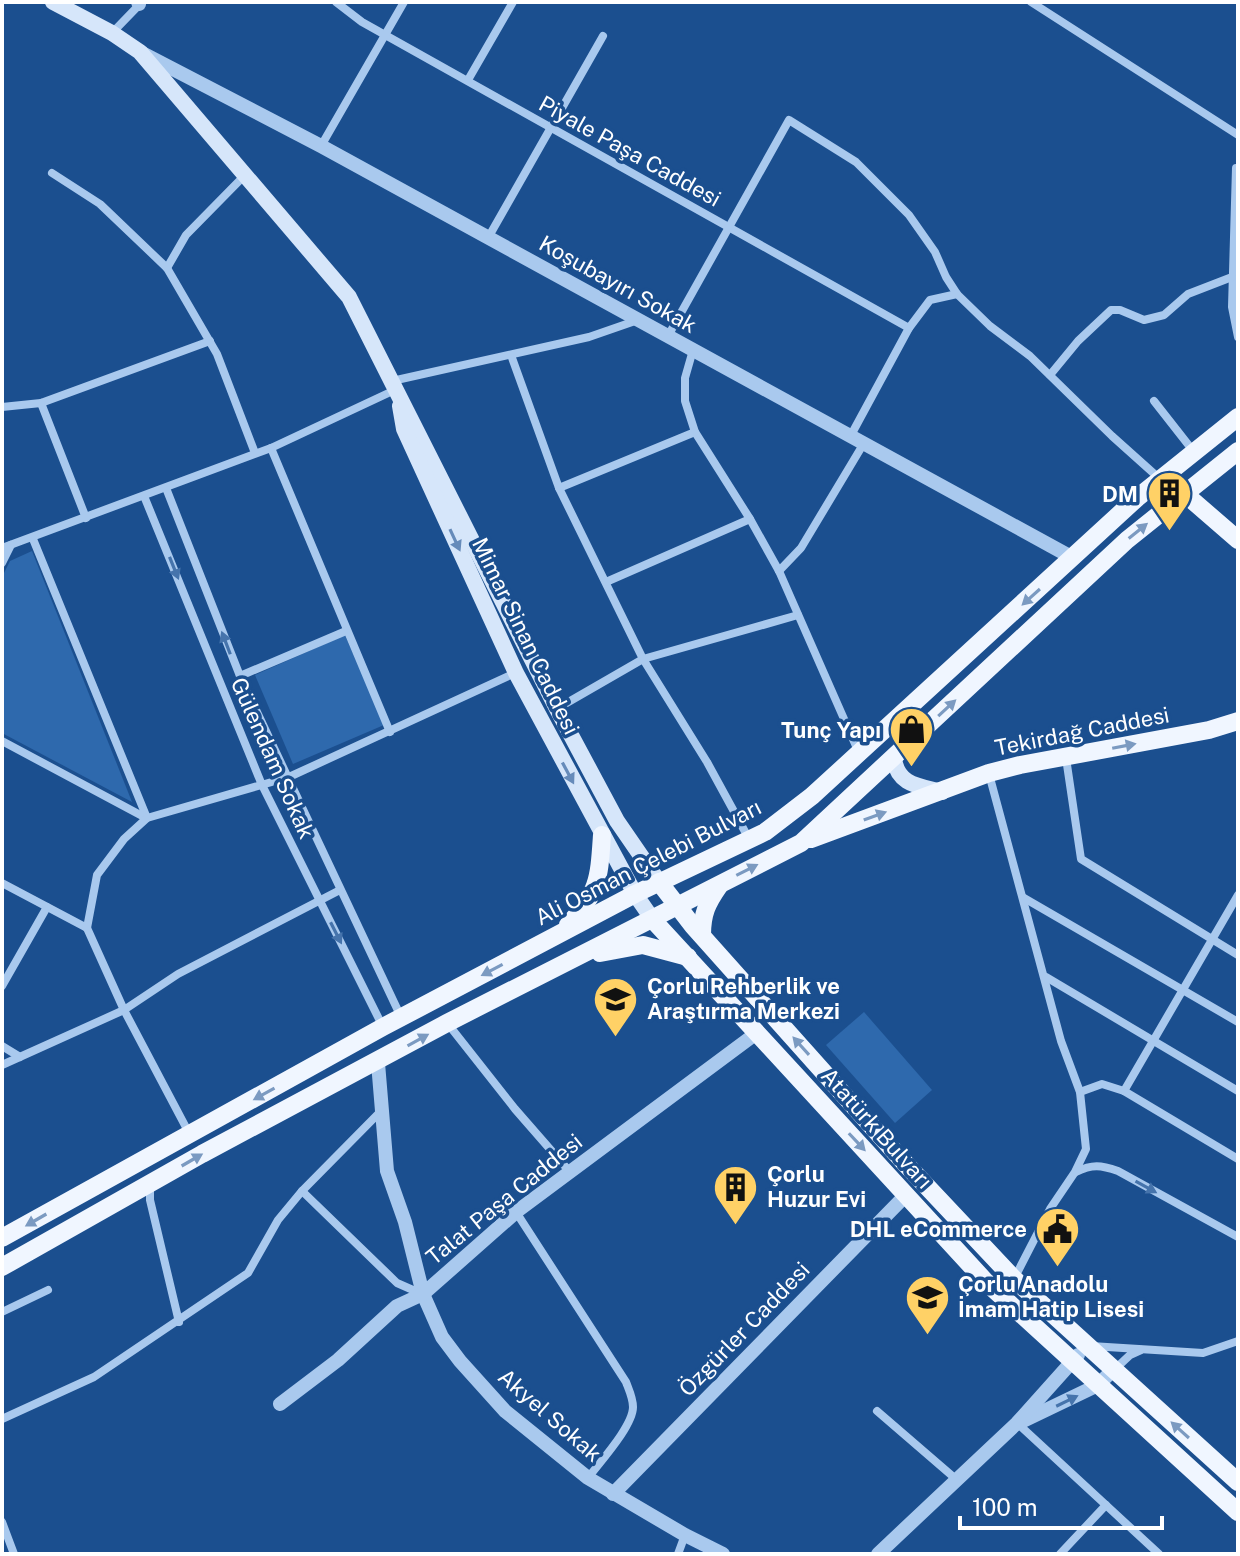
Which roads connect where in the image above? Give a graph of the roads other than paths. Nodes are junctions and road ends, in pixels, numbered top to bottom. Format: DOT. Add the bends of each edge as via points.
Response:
graph roads {
  1 [pos="53,2"];
  2 [pos="336,2"];
  3 [pos="404,2"];
  4 [pos="513,2"];
  5 [pos="1031,2"];
  6 [pos="140,3"];
  7 [pos="112,33"];
  8 [pos="387,35"];
  9 [pos="603,36"];
  10 [pos="140,52"];
  11 [pos="468,80"];
  12 [pos="550,129"];
  13 [pos="1238,135"];
  14 [pos="321,146"];
  15 [pos="1236,168"];
  16 [pos="52,173"];
  17 [pos="245,175"];
  18 [pos="728,226"];
  19 [pos="488,238"];
  20 [pos="167,268"];
  21 [pos="1232,277"];
  22 [pos="957,294"];
  23 [pos="638,320"];
  24 [pos="909,328"];
  25 [pos="668,336"];
  26 [pos="1238,337"];
  27 [pos="210,341"];
  28 [pos="693,350"];
  29 [pos="511,355"];
  30 [pos="1050,375"];
  31 [pos="395,385"];
  32 [pos="1154,401"];
  33 [pos="41,403"];
  34 [pos="2,407"];
  35 [pos="1238,417"];
  36 [pos="695,432"];
  37 [pos="850,437"];
  38 [pos="864,443"];
  39 [pos="271,448"];
  40 [pos="1238,451"];
  41 [pos="1194,452"];
  42 [pos="255,453"];
  43 [pos="1162,477"];
  44 [pos="166,488"];
  45 [pos="559,488"];
  46 [pos="1185,494"];
  47 [pos="144,496"];
  48 [pos="86,518"];
  49 [pos="750,519"];
  50 [pos="33,539"];
  51 [pos="1238,540"];
  52 [pos="6,547"];
  53 [pos="1073,558"];
  54 [pos="2,563"];
  55 [pos="779,571"];
  56 [pos="606,582"];
  57 [pos="798,615"];
  58 [pos="346,631"];
  59 [pos="643,659"];
  60 [pos="516,673"];
  61 [pos="240,676"];
  62 [pos="557,709"];
  63 [pos="1238,721"];
  64 [pos="390,732"];
  65 [pos="2,741"];
  66 [pos="859,753"];
  67 [pos="1065,757"];
  68 [pos="894,758"];
  69 [pos="989,773"];
  70 [pos="289,777"];
  71 [pos="262,785"];
  72 [pos="942,792"];
  73 [pos="147,818"];
  74 [pos="602,835"];
  75 [pos="749,839"];
  76 [pos="801,843"];
  77 [pos="659,882"];
  78 [pos="2,883"];
  79 [pos="720,884"];
  80 [pos="340,890"];
  81 [pos="635,894"];
  82 [pos="1238,895"];
  83 [pos="1024,898"];
  84 [pos="320,901"];
  85 [pos="676,906"];
  86 [pos="47,907"];
  87 [pos="653,920"];
  88 [pos="87,928"];
  89 [pos="561,933"];
  90 [pos="702,935"];
  91 [pos="1212,940"];
  92 [pos="1238,955"];
  93 [pos="581,956"];
  94 [pos="688,957"];
  95 [pos="1045,977"];
  96 [pos="2,986"];
  97 [pos="1183,990"];
  98 [pos="124,1010"];
  99 [pos="401,1018"];
  100 [pos="1238,1022"];
  101 [pos="447,1023"];
  102 [pos="383,1027"];
  103 [pos="758,1032"];
  104 [pos="1152,1042"];
  105 [pos="2,1046"];
  106 [pos="20,1057"];
  107 [pos="378,1063"];
  108 [pos="2,1065"];
  109 [pos="1124,1091"];
  110 [pos="1238,1091"];
  111 [pos="1080,1092"];
  112 [pos="381,1110"];
  113 [pos="190,1135"];
  114 [pos="1238,1159"];
  115 [pos="570,1172"];
  116 [pos="1075,1172"];
  117 [pos="150,1185"];
  118 [pos="302,1191"];
  119 [pos="906,1195"];
  120 [pos="516,1212"];
  121 [pos="1238,1237"];
  122 [pos="2,1238"];
  123 [pos="2,1267"];
  124 [pos="1014,1279"];
  125 [pos="48,1290"];
  126 [pos="423,1294"];
  127 [pos="2,1312"];
  128 [pos="179,1322"];
  129 [pos="1238,1341"];
  130 [pos="1086,1346"];
  131 [pos="1142,1349"];
  132 [pos="1072,1361"];
  133 [pos="1113,1370"];
  134 [pos="1098,1385"];
  135 [pos="280,1404"];
  136 [pos="877,1411"];
  137 [pos="2,1419"];
  138 [pos="1017,1423"];
  139 [pos="588,1478"];
  140 [pos="1236,1479"];
  141 [pos="957,1480"];
  142 [pos="613,1494"];
  143 [pos="1106,1505"];
  144 [pos="1238,1512"];
  145 [pos="2,1522"];
  146 [pos="685,1535"];
  147 [pos="14,1554"];
  148 [pos="678,1554"];
  149 [pos="723,1554"];
  150 [pos="878,1554"];
  151 [pos="1060,1554"];
  152 [pos="1159,1554"];
  1 -- 7 [label="main road, Mimar Sinan Caddesi"];
  2 -- 8 [label="street, Piyale Paşa Caddesi"];
  3 -- 8 [label="street"];
  4 -- 11 [label="street"];
  5 -- 13 [label="street"];
  6 -- 7 [label="street"];
  7 -- 10 [label="main road, Mimar Sinan Caddesi"];
  8 -- 11 [label="street, Piyale Paşa Caddesi"];
  8 -- 14 [label="street"];
  9 -- 12 [label="street"];
  10 -- 14 [label="street, Koşubayırı Sokak"];
  10 -- 17 [label="main road, Mimar Sinan Caddesi"];
  11 -- 12 [label="street, Piyale Paşa Caddesi"];
  12 -- 18 [label="street, Piyale Paşa Caddesi"];
  12 -- 19 [label="street"];
  14 -- 19 [label="street, Koşubayırı Sokak"];
  15 -- 21 [label="street"];
  16 -- 20 [label="street" via="100,204"];
  17 -- 20 [label="street" via="186,235"];
  17 -- 31 [label="main road, Mimar Sinan Caddesi" via="349,297"];
  18 -- 22 [label="street" via="789,120 856,162 909,215"];
  18 -- 24 [label="street, Piyale Paşa Caddesi"];
  18 -- 25 [label="street"];
  19 -- 23 [label="street, Koşubayırı Sokak"];
  20 -- 27 [label="street"];
  21 -- 26 [label="street"];
  21 -- 30 [label="street" via="1188,294 1164,315 1144,320 1111,310"];
  22 -- 24 [label="street" via="930,300"];
  22 -- 30 [label="street"];
  23 -- 25 [label="street, Koşubayırı Sokak"];
  23 -- 29 [label="street"];
  24 -- 37 [label="street"];
  25 -- 28 [label="street, Koşubayırı Sokak"];
  27 -- 33 [label="street"];
  27 -- 42 [label="street"];
  28 -- 36 [label="street" via="685,401"];
  28 -- 37 [label="street, Koşubayırı Sokak"];
  29 -- 31 [label="street"];
  29 -- 45 [label="street"];
  30 -- 43 [label="street"];
  31 -- 39 [label="street"];
  31 -- 60 [label="main road, Mimar Sinan Caddesi, one-way" via="404,429"];
  31 -- 62 [label="main road, Mimar Sinan Caddesi"];
  32 -- 41 [label="street"];
  33 -- 34 [label="street"];
  33 -- 48 [label="street"];
  35 -- 41 [label="main road, Ali Osman Çelebi Bulvarı"];
  36 -- 45 [label="street"];
  36 -- 49 [label="street"];
  37 -- 38 [label="street, Koşubayırı Sokak"];
  38 -- 53 [label="street, Koşubayırı Sokak"];
  38 -- 55 [label="street" via="801,548"];
  39 -- 42 [label="street"];
  39 -- 58 [label="street"];
  40 -- 46 [label="main road"];
  41 -- 43 [label="main road, Ali Osman Çelebi Bulvarı"];
  42 -- 44 [label="street"];
  43 -- 46 [label="main road"];
  43 -- 53 [label="main road, Ali Osman Çelebi Bulvarı"];
  44 -- 47 [label="street"];
  61 -- 44 [label="street, Gülendam Sokak, one-way"];
  45 -- 56 [label="street"];
  46 -- 51 [label="main road"];
  68 -- 46 [label="main road, one-way" via="1127,540"];
  47 -- 48 [label="street"];
  47 -- 71 [label="street, Gülendam Sokak, one-way"];
  48 -- 50 [label="street"];
  49 -- 55 [label="street"];
  49 -- 56 [label="street"];
  50 -- 52 [label="street"];
  50 -- 73 [label="street"];
  52 -- 54 [label="street"];
  53 -- 66 [label="main road, Ali Osman Çelebi Bulvarı, one-way"];
  55 -- 57 [label="street"];
  56 -- 59 [label="street"];
  57 -- 59 [label="street"];
  57 -- 66 [label="street"];
  58 -- 61 [label="street"];
  58 -- 64 [label="street"];
  59 -- 62 [label="street"];
  59 -- 75 [label="street"];
  60 -- 64 [label="street"];
  60 -- 74 [label="main road, Mimar Sinan Caddesi, one-way"];
  61 -- 70 [label="street, Gülendam Sokak"];
  62 -- 77 [label="main road, Mimar Sinan Caddesi" via="617,821"];
  67 -- 63 [label="main road, Tekirdağ Caddesi, one-way"];
  64 -- 70 [label="street"];
  65 -- 73 [label="street"];
  66 -- 75 [label="main road, Ali Osman Çelebi Bulvarı" via="812,796"];
  67 -- 69 [label="main road, Tekirdağ Caddesi"];
  67 -- 91 [label="street" via="1081,859"];
  68 -- 72 [label="main road" via="903,781"];
  68 -- 76 [label="main road"];
  69 -- 72 [label="main road, Tekirdağ Caddesi"];
  69 -- 83 [label="street"];
  70 -- 71 [label="street"];
  70 -- 80 [label="street, Gülendam Sokak"];
  71 -- 73 [label="street"];
  71 -- 84 [label="street, Gülendam Sokak"];
  76 -- 72 [label="main road, Tekirdağ Caddesi, one-way"];
  73 -- 88 [label="street" via="97,875"];
  74 -- 81 [label="main road, Mimar Sinan Caddesi"];
  74 -- 89 [label="main road" via="594,894"];
  75 -- 77 [label="main road, Ali Osman Çelebi Bulvarı"];
  79 -- 76 [label="main road, one-way"];
  77 -- 81 [label="main road, Ali Osman Çelebi Bulvarı"];
  77 -- 85 [label="main road, Atatürk Bulvarı"];
  78 -- 86 [label="street"];
  79 -- 85 [label="main road"];
  79 -- 90 [label="main road" via="707,904"];
  80 -- 84 [label="street"];
  80 -- 99 [label="street, Gülendam Sokak"];
  81 -- 87 [label="main road, Atatürk Bulvarı"];
  81 -- 89 [label="main road, Ali Osman Çelebi Bulvarı"];
  82 -- 91 [label="street"];
  83 -- 95 [label="street"];
  83 -- 97 [label="street"];
  84 -- 98 [label="street" via="178,974"];
  84 -- 102 [label="street, Gülendam Sokak, one-way"];
  85 -- 87 [label="main road"];
  85 -- 90 [label="main road, Atatürk Bulvarı"];
  86 -- 88 [label="street"];
  86 -- 96 [label="street"];
  87 -- 93 [label="main road"];
  87 -- 94 [label="main road, Atatürk Bulvarı"];
  88 -- 98 [label="street"];
  89 -- 99 [label="main road, Ali Osman Çelebi Bulvarı, one-way"];
  124 -- 90 [label="main road, Atatürk Bulvarı, one-way"];
  91 -- 92 [label="street"];
  91 -- 97 [label="street"];
  93 -- 94 [label="main road" via="643,945"];
  93 -- 101 [label="main road"];
  94 -- 103 [label="main road, Atatürk Bulvarı"];
  95 -- 104 [label="street"];
  95 -- 111 [label="street"];
  97 -- 100 [label="street"];
  97 -- 104 [label="street"];
  98 -- 106 [label="street"];
  98 -- 113 [label="street"];
  99 -- 102 [label="main road, Ali Osman Çelebi Bulvarı"];
  107 -- 101 [label="main road, one-way"];
  101 -- 115 [label="street"];
  102 -- 113 [label="main road, Ali Osman Çelebi Bulvarı, one-way"];
  103 -- 115 [label="street, Talat Paşa Caddesi"];
  103 -- 119 [label="main road, Atatürk Bulvarı, one-way"];
  104 -- 109 [label="street"];
  104 -- 110 [label="street"];
  105 -- 106 [label="street"];
  106 -- 108 [label="street"];
  107 -- 112 [label="street, Akyel Sokak"];
  117 -- 107 [label="main road, one-way"];
  109 -- 111 [label="street" via="1102,1084"];
  109 -- 114 [label="street"];
  111 -- 116 [label="street" via="1086,1149"];
  112 -- 118 [label="street"];
  112 -- 126 [label="street, Akyel Sokak" via="387,1171"];
  113 -- 122 [label="main road, Ali Osman Çelebi Bulvarı, one-way"];
  115 -- 120 [label="street, Talat Paşa Caddesi"];
  116 -- 121 [label="street, one-way" via="1089,1165 1118,1171"];
  116 -- 124 [label="street"];
  117 -- 123 [label="main road"];
  117 -- 128 [label="street"];
  118 -- 126 [label="street" via="397,1283"];
  118 -- 128 [label="street" via="278,1220 248,1273"];
  119 -- 132 [label="main road, Atatürk Bulvarı" via="986,1282"];
  119 -- 142 [label="street, Özgürler Caddesi"];
  120 -- 126 [label="street, Talat Paşa Caddesi"];
  120 -- 139 [label="street" via="631,1396 633,1411"];
  124 -- 130 [label="main road, Atatürk Bulvarı"];
  125 -- 127 [label="street"];
  126 -- 135 [label="street, Talat Paşa Caddesi" via="397,1306"];
  126 -- 139 [label="street, Akyel Sokak" via="442,1337 460,1361 505,1411"];
  128 -- 137 [label="street" via="94,1377"];
  129 -- 131 [label="street" via="1203,1353"];
  130 -- 131 [label="street"];
  130 -- 132 [label="street"];
  130 -- 133 [label="main road, Atatürk Bulvarı"];
  131 -- 133 [label="street"];
  132 -- 134 [label="main road, Atatürk Bulvarı"];
  132 -- 138 [label="street"];
  133 -- 134 [label="street"];
  140 -- 133 [label="main road, Atatürk Bulvarı, one-way"];
  138 -- 134 [label="street, one-way"];
  134 -- 144 [label="main road, Atatürk Bulvarı"];
  136 -- 141 [label="street"];
  138 -- 141 [label="street"];
  138 -- 143 [label="street"];
  139 -- 142 [label="street, Akyel Sokak"];
  141 -- 150 [label="street"];
  142 -- 146 [label="street, Akyel Sokak"];
  143 -- 151 [label="street"];
  143 -- 152 [label="street"];
  145 -- 147 [label="street"];
  146 -- 148 [label="street"];
  146 -- 149 [label="street, Akyel Sokak"];
}
